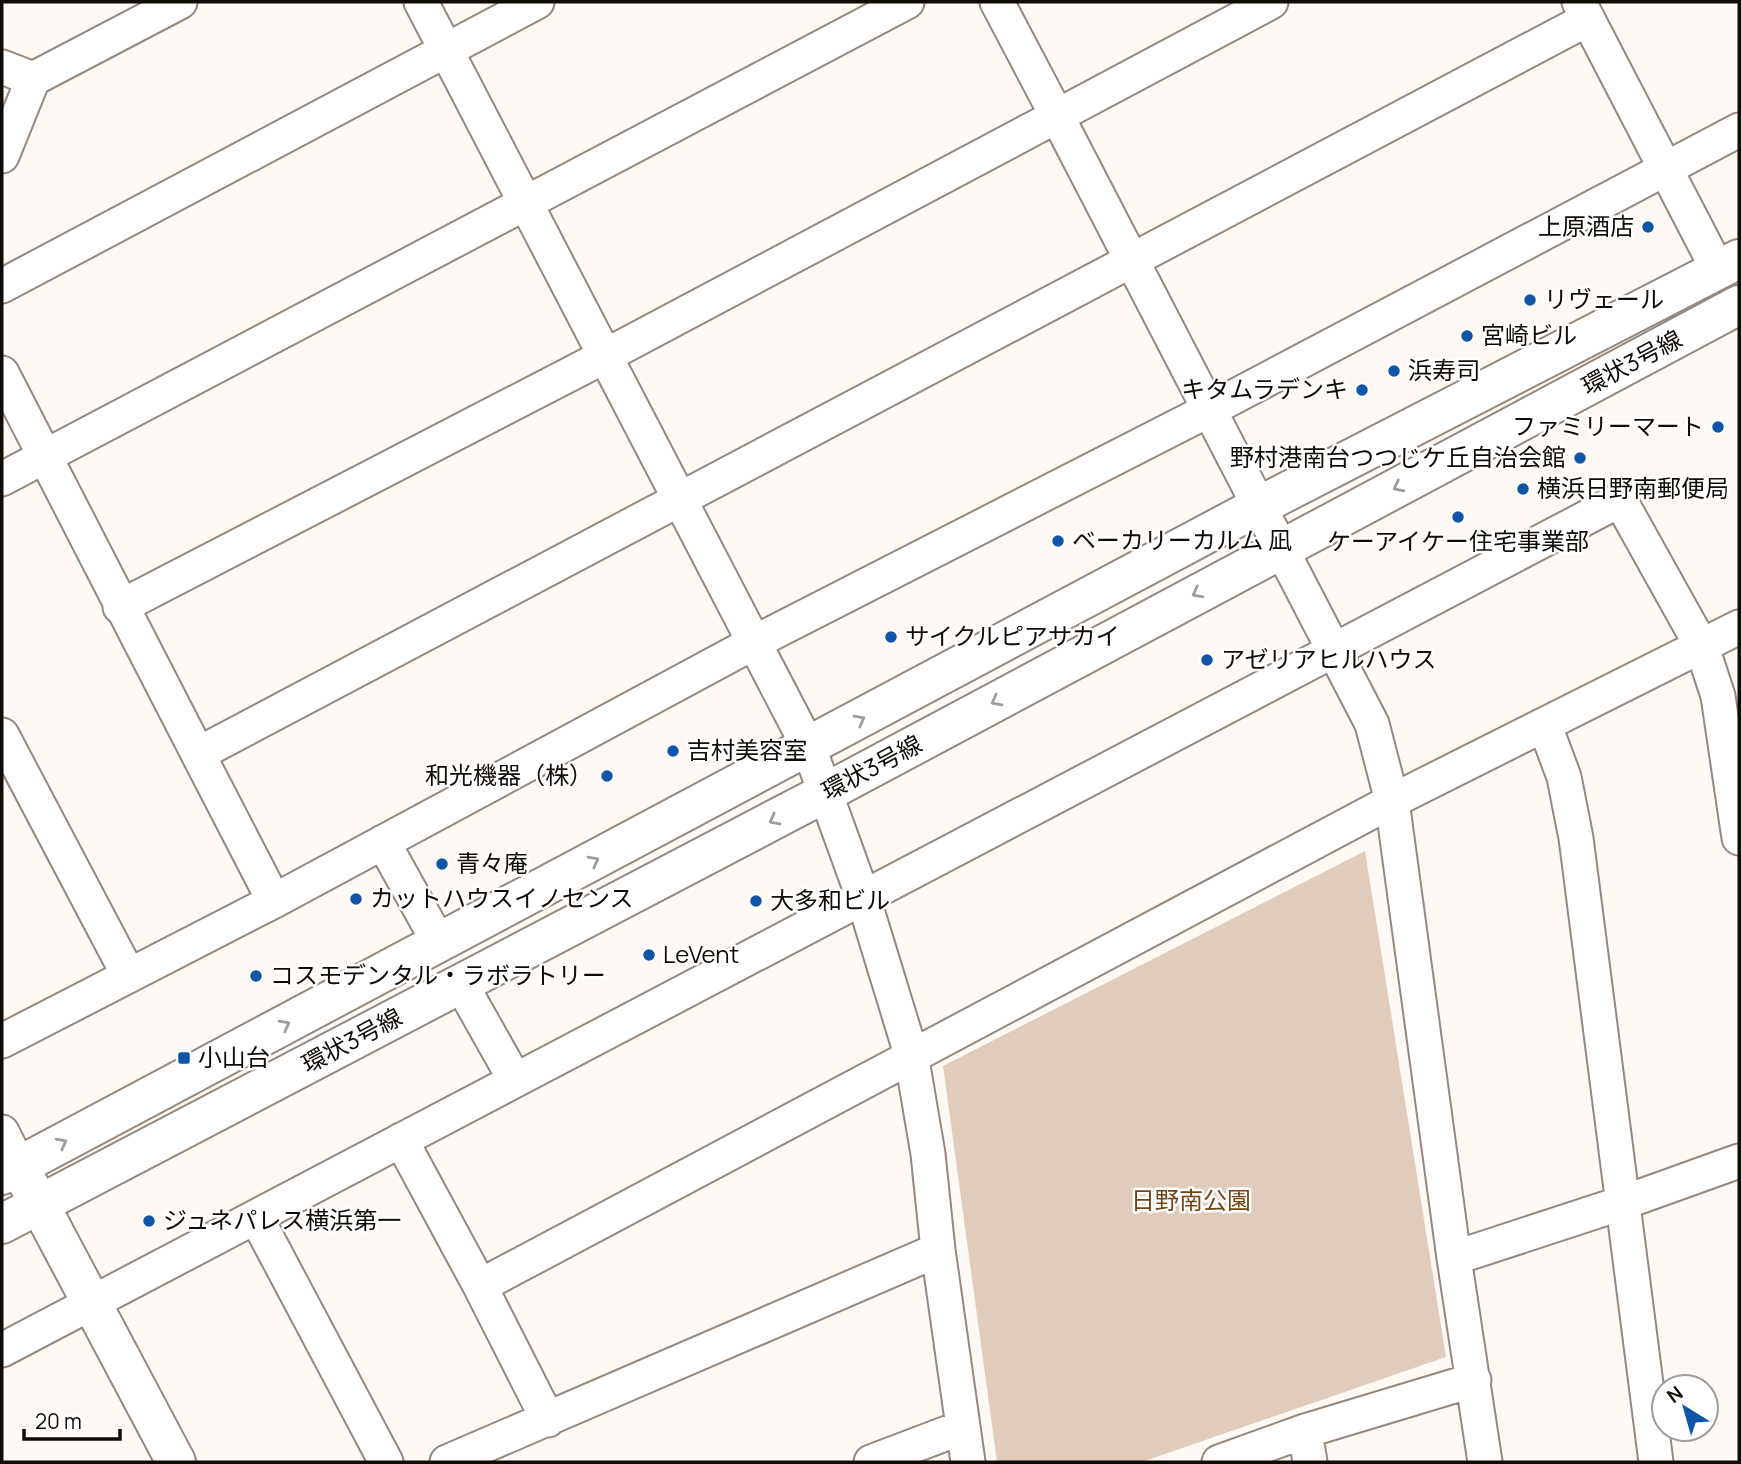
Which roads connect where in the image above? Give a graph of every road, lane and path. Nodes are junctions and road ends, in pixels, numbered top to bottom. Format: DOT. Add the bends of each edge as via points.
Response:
graph roads {
  1 [pos="180,2"];
  2 [pos="421,2"];
  3 [pos="537,2"];
  4 [pos="907,2"];
  5 [pos="997,2"];
  6 [pos="1271,2"];
  7 [pos="1584,10"];
  8 [pos="445,50"];
  9 [pos="2,67"];
  10 [pos="33,79"];
  11 [pos="1057,116"];
  12 [pos="1739,130"];
  13 [pos="2,156"];
  14 [pos="1666,169"];
  15 [pos="525,201"];
  16 [pos="1132,262"];
  17 [pos="1729,265"];
  18 [pos="2,286"];
  19 [pos="1739,308"];
  20 [pos="607,355"];
  21 [pos="2,373"];
  22 [pos="1209,410"];
  23 [pos="44,456"];
  24 [pos="2,479"];
  25 [pos="681,499"];
  26 [pos="1259,506"];
  27 [pos="1281,548"];
  28 [pos="120,607"];
  29 [pos="1739,627"];
  30 [pos="755,642"];
  31 [pos="1702,647"];
  32 [pos="1336,651"];
  33 [pos="1545,726"];
  34 [pos="2,735"];
  35 [pos="809,748"];
  36 [pos="198,754"];
  37 [pos="825,793"];
  38 [pos="1392,801"];
  39 [pos="1739,838"];
  40 [pos="383,842"];
  41 [pos="863,897"];
  42 [pos="274,901"];
  43 [pos="439,943"];
  44 [pos="128,974"];
  45 [pos="461,984"];
  46 [pos="2,1041"];
  47 [pos="911,1054"];
  48 [pos="515,1080"];
  49 [pos="2,1132"];
  50 [pos="401,1140"];
  51 [pos="1739,1161"];
  52 [pos="10,1170"];
  53 [pos="1622,1203"];
  54 [pos="39,1204"];
  55 [pos="256,1217"];
  56 [pos="2,1224"];
  57 [pos="938,1250"];
  58 [pos="1454,1258"];
  59 [pos="480,1286"];
  60 [pos="93,1301"];
  61 [pos="2,1350"];
  62 [pos="1474,1380"];
  63 [pos="548,1420"];
  64 [pos="963,1427"];
  65 [pos="1307,1447"];
  66 [pos="176,1462"];
  67 [pos="386,1462"];
  68 [pos="447,1462"];
  69 [pos="871,1462"];
  70 [pos="968,1462"];
  71 [pos="1219,1462"];
  72 [pos="1485,1462"];
  73 [pos="1656,1462"];
  1 -- 10 [label="street"];
  2 -- 8 [label="street"];
  3 -- 8 [label="street"];
  4 -- 15 [label="street"];
  5 -- 11 [label="street"];
  6 -- 11 [label="street"];
  7 -- 14 [label="street"];
  7 -- 16 [label="street"];
  8 -- 15 [label="street"];
  8 -- 18 [label="street"];
  9 -- 10 [label="street"];
  10 -- 13 [label="street"];
  11 -- 16 [label="street"];
  11 -- 20 [label="street"];
  12 -- 14 [label="street"];
  14 -- 17 [label="street"];
  14 -- 22 [label="street"];
  15 -- 20 [label="street"];
  15 -- 23 [label="street"];
  16 -- 22 [label="street"];
  16 -- 25 [label="street"];
  17 -- 19 [label="street"];
  17 -- 26 [label="street, 環状3号線"];
  19 -- 27 [label="street, 環状3号線, one-way"];
  20 -- 25 [label="street"];
  20 -- 28 [label="street"];
  21 -- 23 [label="street"];
  22 -- 26 [label="street"];
  22 -- 30 [label="street"];
  23 -- 24 [label="street"];
  23 -- 28 [label="street"];
  25 -- 30 [label="street"];
  25 -- 36 [label="street"];
  26 -- 27 [label="street"];
  35 -- 26 [label="street, 環状3号線, one-way"];
  27 -- 32 [label="street"];
  27 -- 37 [label="street, 環状3号線, one-way"];
  28 -- 36 [label="street"];
  29 -- 31 [label="street"];
  30 -- 35 [label="street"];
  30 -- 40 [label="street"];
  31 -- 32 [label="street" via="1620,500"];
  31 -- 33 [label="street"];
  31 -- 39 [label="street" via="1718,696"];
  32 -- 38 [label="street" via="1372,724"];
  32 -- 41 [label="street"];
  33 -- 38 [label="street"];
  33 -- 53 [label="street" via="1564,777 1576,838"];
  34 -- 44 [label="street"];
  35 -- 37 [label="street"];
  43 -- 35 [label="street, 環状3号線, one-way"];
  36 -- 42 [label="street"];
  37 -- 41 [label="street"];
  37 -- 45 [label="street, 環状3号線, one-way"];
  38 -- 47 [label="street"];
  38 -- 58 [label="street"];
  40 -- 42 [label="street"];
  40 -- 43 [label="street"];
  41 -- 47 [label="street"];
  41 -- 48 [label="street"];
  42 -- 44 [label="street"];
  52 -- 43 [label="street, 環状3号線, one-way"];
  44 -- 46 [label="street"];
  45 -- 48 [label="street"];
  45 -- 54 [label="street, 環状3号線"];
  47 -- 57 [label="street"];
  47 -- 59 [label="street"];
  48 -- 50 [label="street"];
  49 -- 52 [label="street"];
  50 -- 55 [label="street"];
  50 -- 59 [label="street"];
  51 -- 53 [label="street"];
  52 -- 54 [label="street"];
  53 -- 58 [label="street"];
  53 -- 73 [label="street"];
  54 -- 56 [label="street, 環状3号線"];
  54 -- 60 [label="street"];
  55 -- 60 [label="street"];
  55 -- 67 [label="street"];
  57 -- 63 [label="street"];
  57 -- 64 [label="street"];
  58 -- 62 [label="street"];
  59 -- 63 [label="street"];
  60 -- 61 [label="street"];
  60 -- 66 [label="street"];
  62 -- 65 [label="street"];
  62 -- 72 [label="street"];
  63 -- 68 [label="street"];
  64 -- 69 [label="street"];
  64 -- 70 [label="street"];
  65 -- 71 [label="street"];
}
